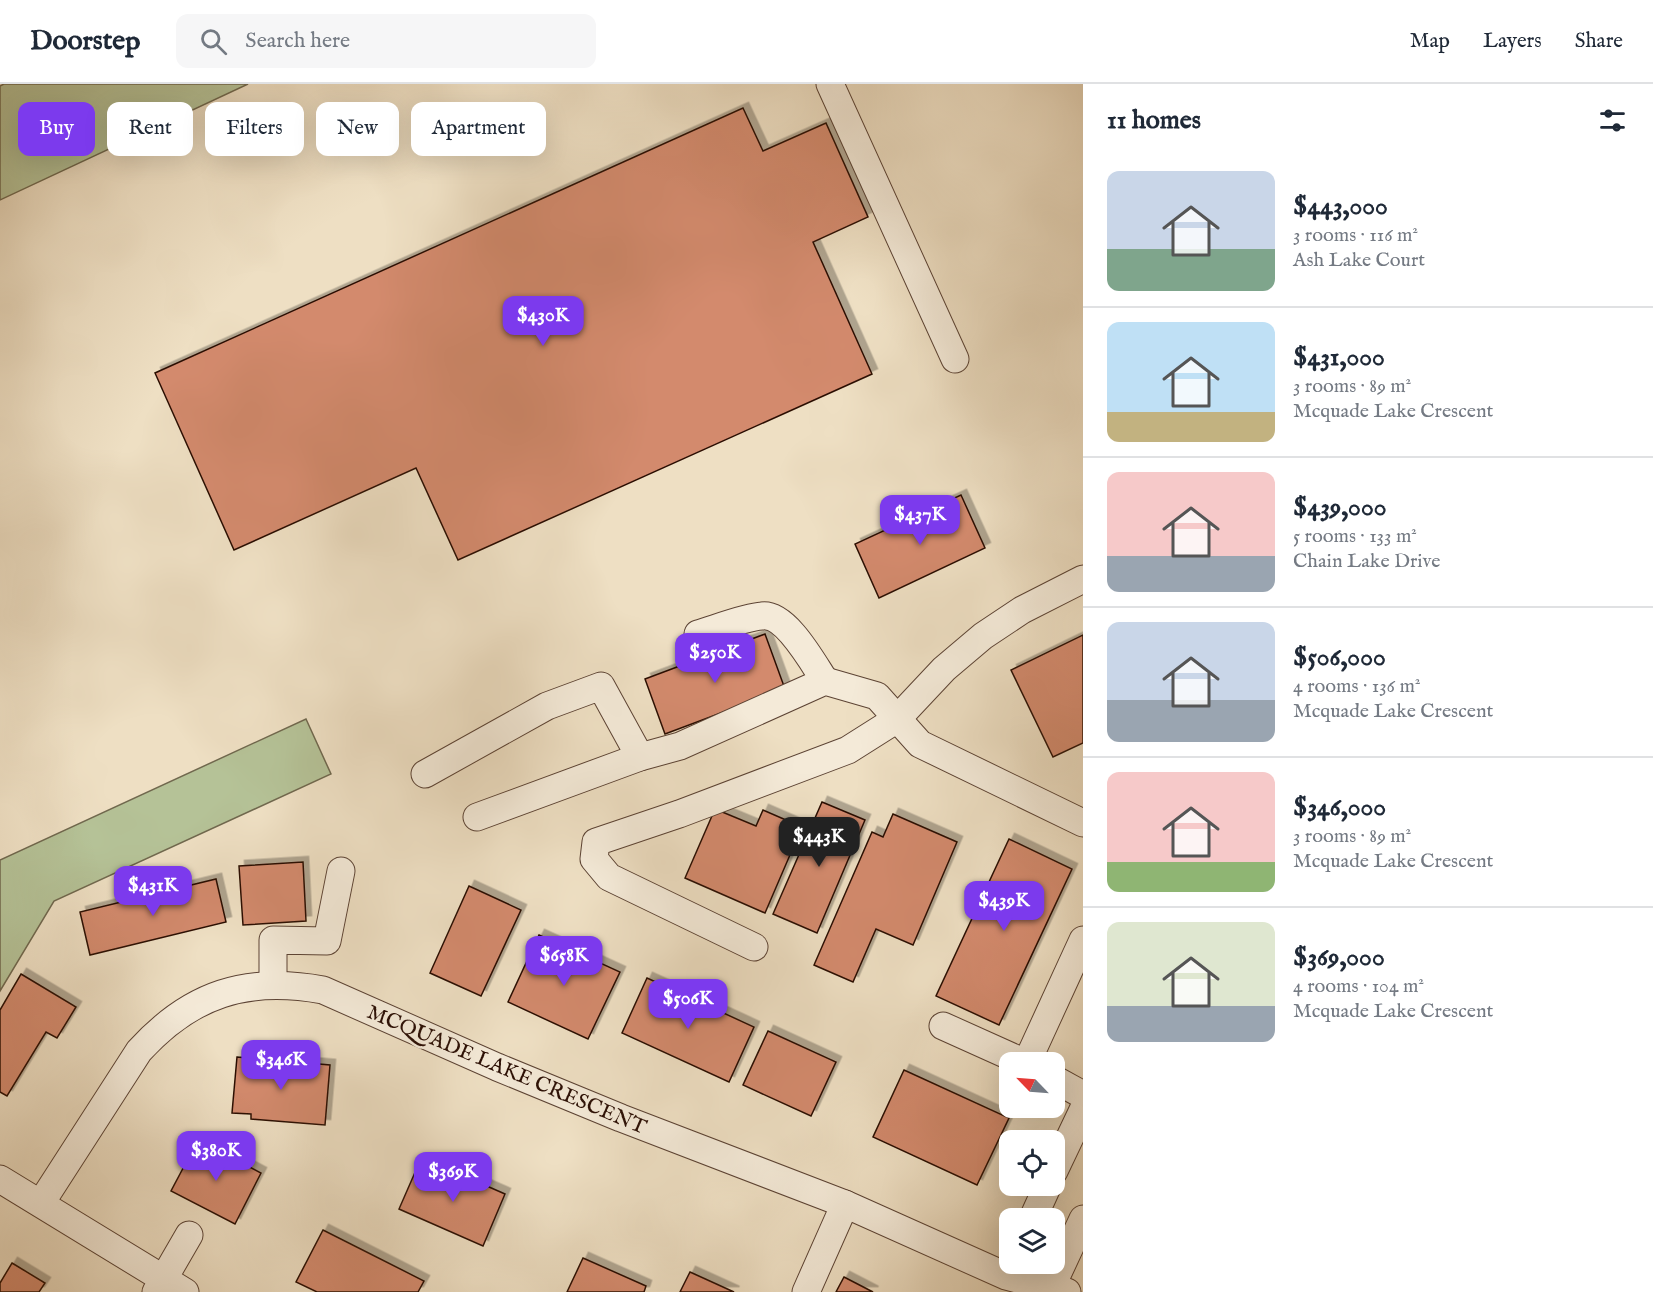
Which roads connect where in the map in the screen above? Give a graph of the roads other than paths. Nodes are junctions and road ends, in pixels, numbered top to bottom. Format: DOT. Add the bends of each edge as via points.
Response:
graph roads {
  1 [pos="830,84"];
  2 [pos="955,359"];
  3 [pos="1083,579"];
  4 [pos="698,634"];
  5 [pos="825,681"];
  6 [pos="897,719"];
  7 [pos="640,758"];
  8 [pos="425,774"];
  9 [pos="477,818"];
  10 [pos="1083,823"];
  11 [pos="341,871"];
  12 [pos="1083,940"];
  13 [pos="754,947"];
  14 [pos="273,985"];
  15 [pos="943,1026"];
  16 [pos="1002,1052"];
  17 [pos="1030,1052"];
  18 [pos="1065,1085"];
  19 [pos="1083,1095"];
  20 [pos="1083,1110"];
  21 [pos="1065,1148"];
  22 [pos="0,1179"];
  23 [pos="41,1203"];
  24 [pos="845,1204"];
  25 [pos="1083,1219"];
  26 [pos="189,1235"];
  27 [pos="1005,1277"];
  28 [pos="168,1288"];
  29 [pos="1055,1290"];
  30 [pos="806,1292"];
  1 -- 2 [label="street"];
  3 -- 6 [label="street" via="982,636"];
  4 -- 5 [label="street" via="763,615 776,619 788,628"];
  5 -- 6 [label="street" via="877,696"];
  5 -- 7 [label="street" via="680,746"];
  6 -- 10 [label="street" via="920,744"];
  6 -- 13 [label="street" via="848,750 596,842 594,859 609,877"];
  7 -- 8 [label="street" via="602,686 530,715"];
  7 -- 9 [label="street"];
  11 -- 14 [label="street" via="327,941 273,940"];
  12 -- 17 [label="street"];
  14 -- 23 [label="street, MCQUADE LAKE CRESCENT" via="224,993 197,1004 158,1030 139,1051"];
  14 -- 24 [label="street, MCQUADE LAKE CRESCENT" via="323,990 517,1076"];
  15 -- 16 [label="street"];
  18 -- 19 [label="street"];
  20 -- 21 [label="street"];
  22 -- 23 [label="street"];
  23 -- 28 [label="street"];
  24 -- 27 [label="street, MCQUADE LAKE CRESCENT"];
  24 -- 30 [label="street"];
  25 -- 29 [label="street"];
  26 -- 28 [label="street"];
  27 -- 29 [label="street, MCQUADE LAKE CRESCENT"];
}
